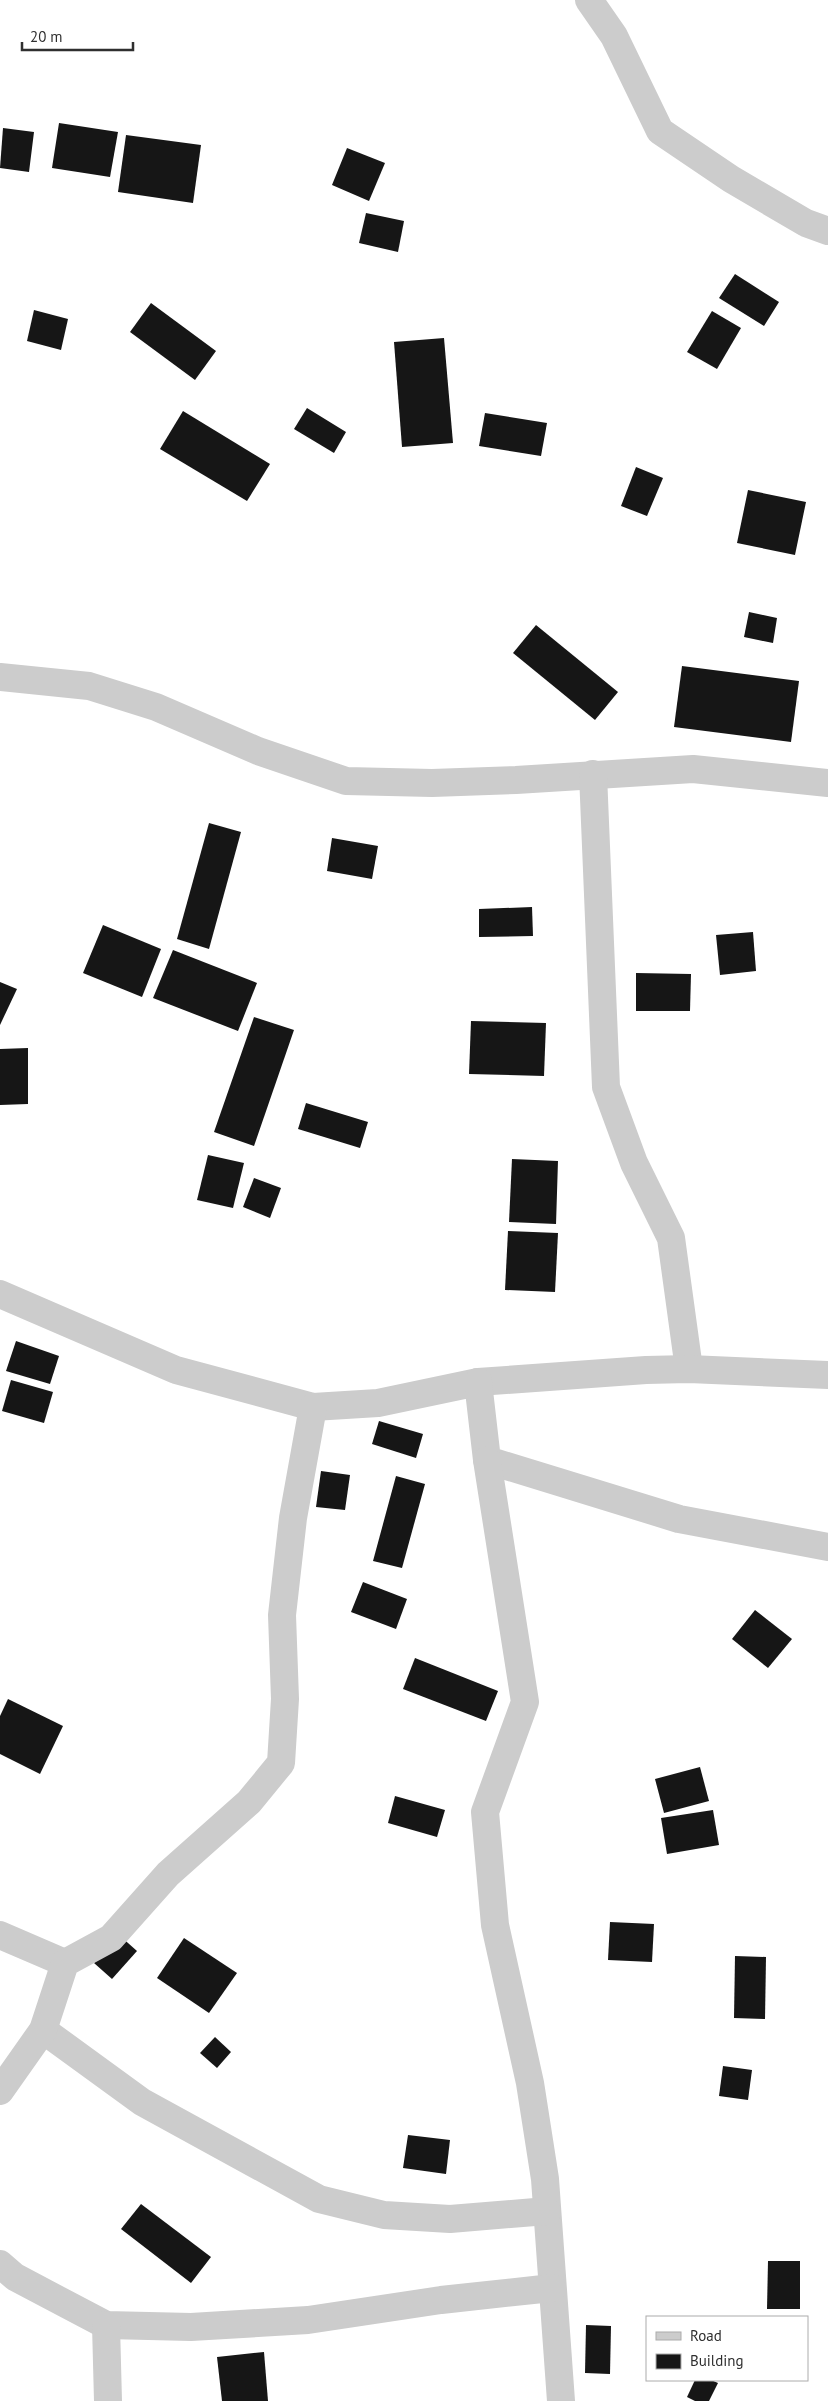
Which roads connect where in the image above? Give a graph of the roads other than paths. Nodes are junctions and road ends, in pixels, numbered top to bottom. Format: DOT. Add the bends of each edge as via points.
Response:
graph roads {
  1 [pos="589,0"];
  2 [pos="828,231"];
  3 [pos="0,677"];
  4 [pos="594,774"];
  5 [pos="828,783"];
  6 [pos="0,1294"];
  7 [pos="689,1369"];
  8 [pos="828,1375"];
  9 [pos="478,1382"];
  10 [pos="313,1407"];
  11 [pos="487,1460"];
  12 [pos="828,1547"];
  13 [pos="0,1935"];
  14 [pos="65,1963"];
  15 [pos="43,2030"];
  16 [pos="0,2091"];
  17 [pos="547,2211"];
  18 [pos="0,2264"];
  19 [pos="552,2288"];
  20 [pos="106,2325"];
  21 [pos="108,2401"];
  22 [pos="560,2401"];
  1 -- 2 [label="street" via="614,36 660,131 731,179 806,223"];
  3 -- 4 [label="street" via="89,686 156,707 258,751 346,781 432,783"];
  4 -- 5 [label="street" via="693,769"];
  4 -- 7 [label="street" via="606,1087 634,1162 671,1238"];
  6 -- 10 [label="street" via="176,1370"];
  7 -- 8 [label="street"];
  7 -- 9 [label="street"];
  9 -- 10 [label="street" via="378,1403"];
  9 -- 11 [label="street"];
  10 -- 14 [label="street" via="293,1518 282,1615 284,1699 281,1764 249,1802 168,1874 111,1938"];
  11 -- 12 [label="street" via="679,1519"];
  11 -- 17 [label="street" via="525,1702 485,1812 495,1925 530,2084"];
  13 -- 14 [label="street"];
  14 -- 15 [label="street"];
  15 -- 16 [label="street"];
  15 -- 17 [label="street" via="142,2102 319,2199 384,2215 450,2219"];
  17 -- 19 [label="street"];
  18 -- 20 [label="street" via="15,2277"];
  19 -- 20 [label="street" via="441,2300 308,2320 191,2327"];
  19 -- 22 [label="street"];
  20 -- 21 [label="street"];
}
